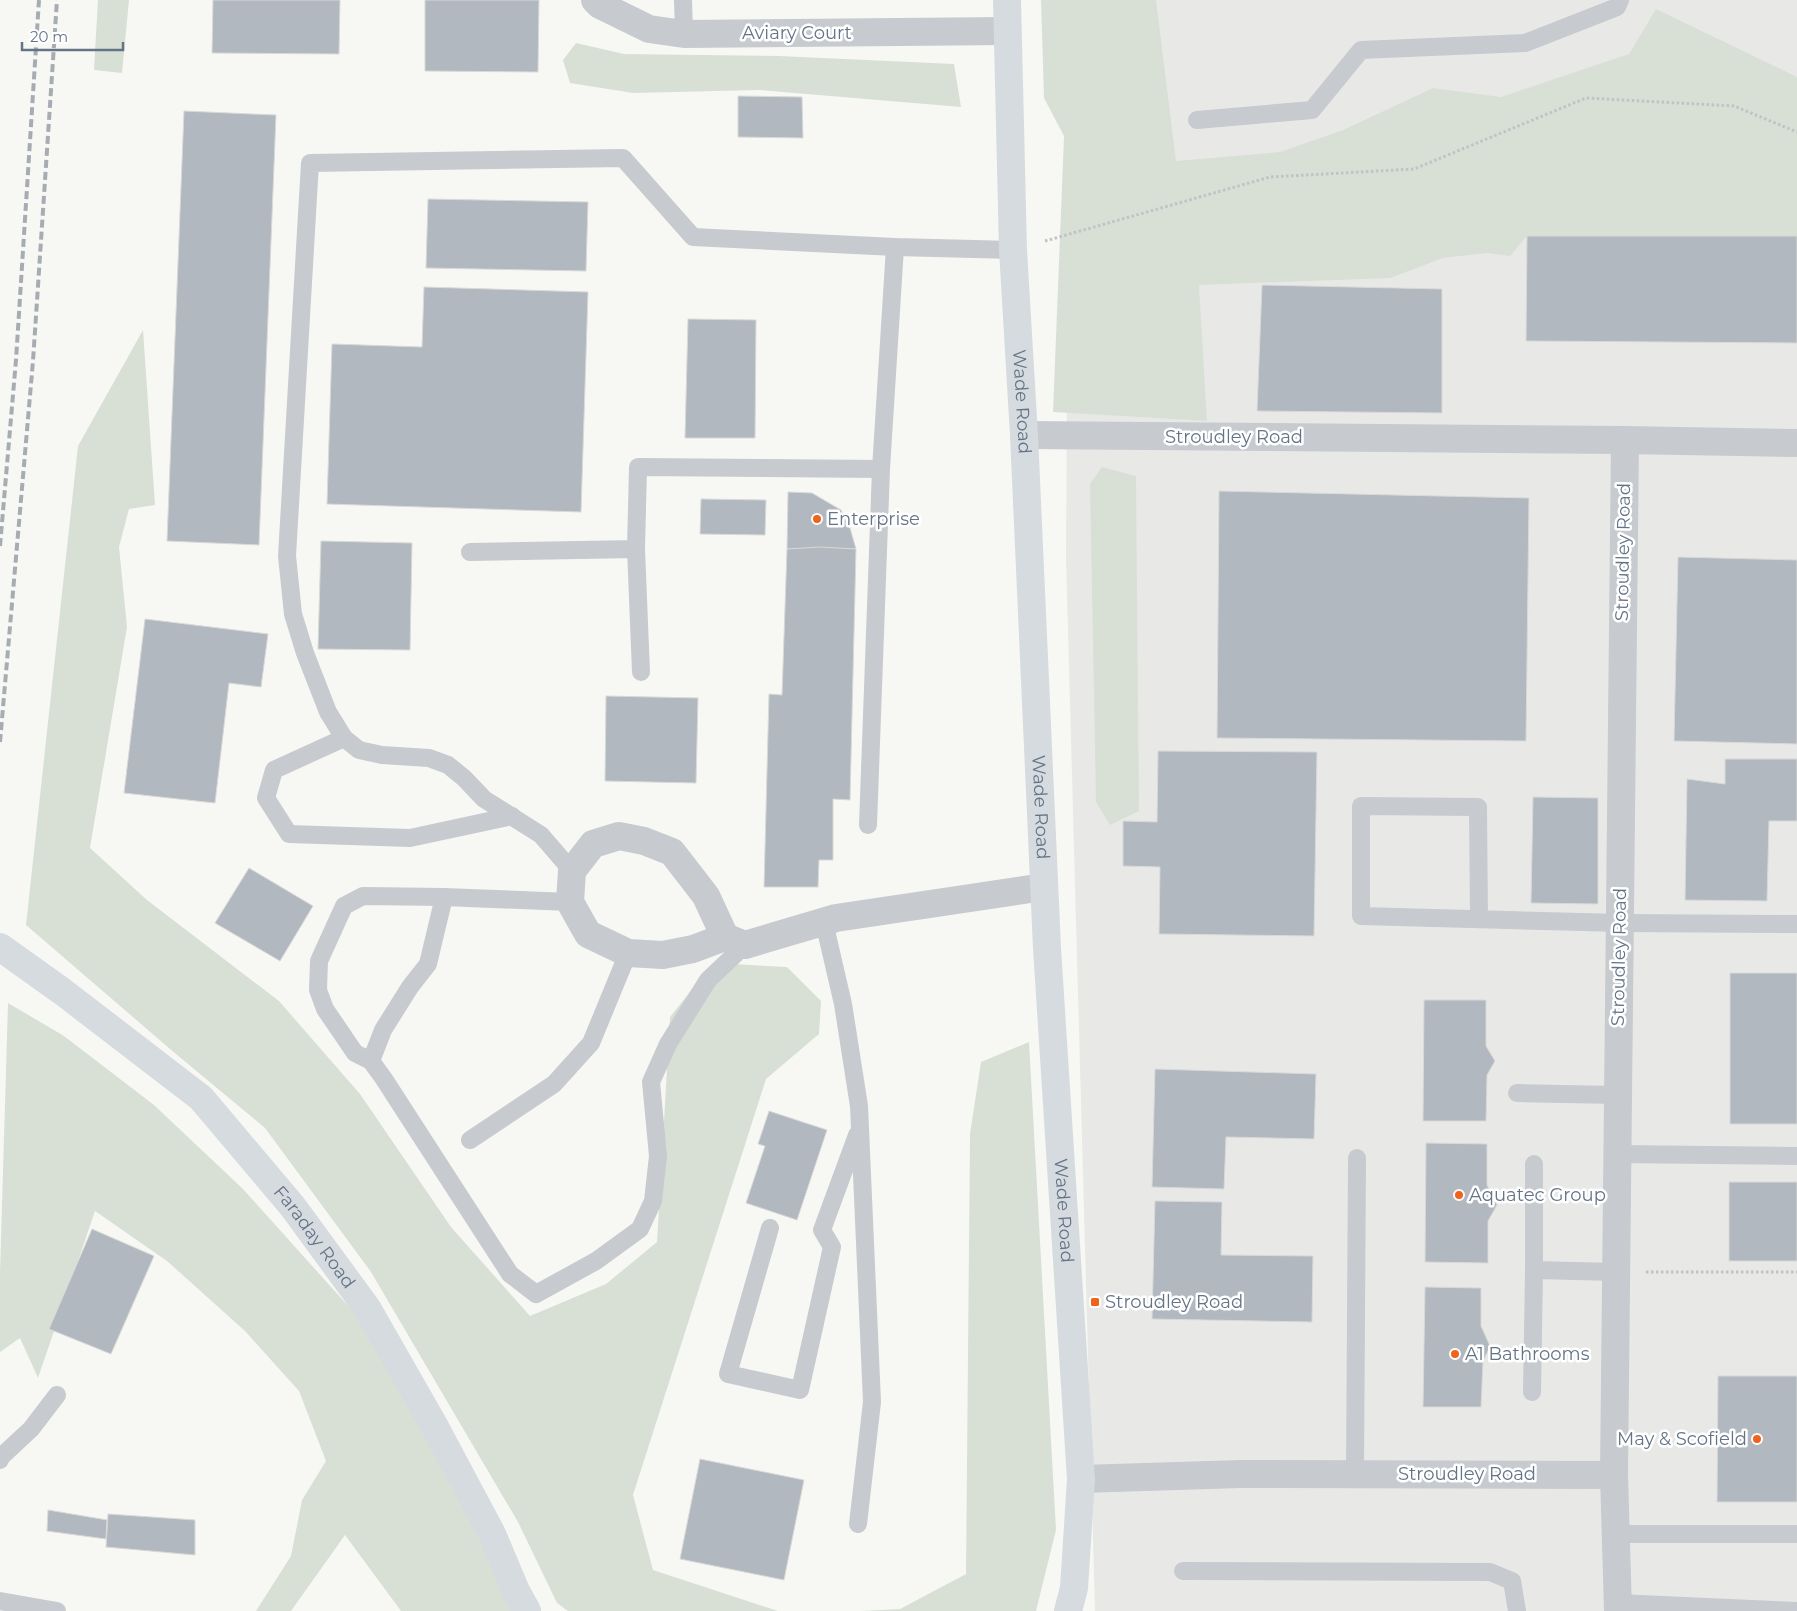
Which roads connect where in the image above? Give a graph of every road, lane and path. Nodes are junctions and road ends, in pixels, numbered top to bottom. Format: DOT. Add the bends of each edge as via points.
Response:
graph roads {
  1 [pos="595,0"];
  2 [pos="683,0"];
  3 [pos="1007,0"];
  4 [pos="1620,0"];
  5 [pos="1007,31"];
  6 [pos="684,34"];
  7 [pos="1197,120"];
  8 [pos="1797,132"];
  9 [pos="895,248"];
  10 [pos="1013,250"];
  11 [pos="1024,435"];
  12 [pos="1625,440"];
  13 [pos="1797,443"];
  14 [pos="881,469"];
  15 [pos="636,548"];
  16 [pos="470,552"];
  17 [pos="641,672"];
  18 [pos="344,738"];
  19 [pos="512,816"];
  20 [pos="868,825"];
  21 [pos="572,871"];
  22 [pos="1044,887"];
  23 [pos="444,897"];
  24 [pos="570,902"];
  25 [pos="1479,919"];
  26 [pos="824,922"];
  27 [pos="1619,923"];
  28 [pos="1797,924"];
  29 [pos="735,941"];
  30 [pos="0,947"];
  31 [pos="628,953"];
  32 [pos="371,1060"];
  33 [pos="1517,1093"];
  34 [pos="1617,1095"];
  35 [pos="860,1128"];
  36 [pos="470,1140"];
  37 [pos="1617,1154"];
  38 [pos="1797,1156"];
  39 [pos="1357,1158"];
  40 [pos="1534,1164"];
  41 [pos="770,1228"];
  42 [pos="1534,1270"];
  43 [pos="1615,1272"];
  44 [pos="1797,1272"];
  45 [pos="1532,1392"];
  46 [pos="57,1395"];
  47 [pos="0,1460"];
  48 [pos="1355,1474"];
  49 [pos="1614,1475"];
  50 [pos="1082,1479"];
  51 [pos="858,1524"];
  52 [pos="1615,1534"];
  53 [pos="1797,1534"];
  54 [pos="1183,1571"];
  55 [pos="0,1601"];
  56 [pos="1618,1607"];
  57 [pos="57,1611"];
  58 [pos="527,1611"];
  59 [pos="1068,1611"];
  60 [pos="1517,1611"];
  61 [pos="1797,1611"];
  1 -- 6 [label="street, Aviary Court" via="649,29"];
  2 -- 6 [label="lane"];
  3 -- 5 [label="street, Wade Road"];
  4 -- 7 [label="lane" via="1617,7 1525,43 1361,50 1312,110"];
  5 -- 6 [label="street, Aviary Court"];
  5 -- 10 [label="street, Wade Road"];
  8 -- 10 [label="path" via="1734,106 1586,98 1414,169 1270,177"];
  9 -- 10 [label="lane"];
  9 -- 14 [label="lane"];
  9 -- 18 [label="lane" via="693,237 623,158 310,163 287,556 293,614 305,653 328,712"];
  10 -- 11 [label="street, Wade Road"];
  11 -- 12 [label="street, Stroudley Road"];
  11 -- 22 [label="street, Wade Road"];
  12 -- 13 [label="street, Stroudley Road"];
  12 -- 27 [label="street, Stroudley Road"];
  14 -- 15 [label="lane" via="638,468"];
  14 -- 20 [label="lane"];
  15 -- 16 [label="lane"];
  15 -- 17 [label="lane"];
  18 -- 19 [label="lane" via="359,750 429,758 448,765 484,799"];
  18 -- 19 [label="lane" via="274,770 266,798 289,834 410,838"];
  19 -- 21 [label="lane" via="541,836"];
  21 -- 24 [label="street"];
  21 -- 29 [label="street" via="593,844 619,836 644,840 672,852"];
  22 -- 26 [label="street"];
  22 -- 50 [label="street, Wade Road"];
  23 -- 24 [label="lane"];
  23 -- 32 [label="lane" via="428,964 383,1030"];
  23 -- 32 [label="lane" via="363,896 344,906 319,962 318,990 325,1009 355,1053"];
  24 -- 31 [label="street" via="588,934"];
  25 -- 25 [label="lane" via="1361,916 1361,806 1478,807"];
  25 -- 27 [label="lane"];
  26 -- 29 [label="street"];
  26 -- 35 [label="lane" via="842,1004"];
  27 -- 28 [label="lane"];
  27 -- 34 [label="street, Stroudley Road"];
  29 -- 31 [label="street" via="663,955"];
  29 -- 32 [label="lane" via="668,1044 651,1082 658,1156 653,1201 640,1229 596,1261 536,1294 510,1274"];
  30 -- 58 [label="street, Faraday Road" via="201,1098 293,1207 367,1308 492,1534"];
  31 -- 36 [label="lane" via="591,1042 554,1084"];
  33 -- 34 [label="lane"];
  34 -- 37 [label="street, Stroudley Road"];
  35 -- 41 [label="lane" via="822,1230 832,1247 800,1390 728,1374"];
  35 -- 51 [label="lane" via="872,1402"];
  37 -- 38 [label="lane"];
  37 -- 43 [label="street, Stroudley Road"];
  39 -- 48 [label="lane"];
  40 -- 42 [label="lane"];
  42 -- 43 [label="lane"];
  42 -- 45 [label="lane"];
  43 -- 44 [label="path"];
  43 -- 49 [label="street, Stroudley Road"];
  46 -- 47 [label="lane" via="31,1429"];
  48 -- 49 [label="street, Stroudley Road"];
  48 -- 50 [label="street, Stroudley Road"];
  49 -- 52 [label="street, Stroudley Road"];
  50 -- 59 [label="street, Wade Road" via="1074,1588"];
  52 -- 53 [label="lane"];
  52 -- 56 [label="street, Stroudley Road"];
  54 -- 60 [label="lane" via="1490,1572 1512,1581"];
  55 -- 57 [label="lane"];
  56 -- 61 [label="lane"];
}
